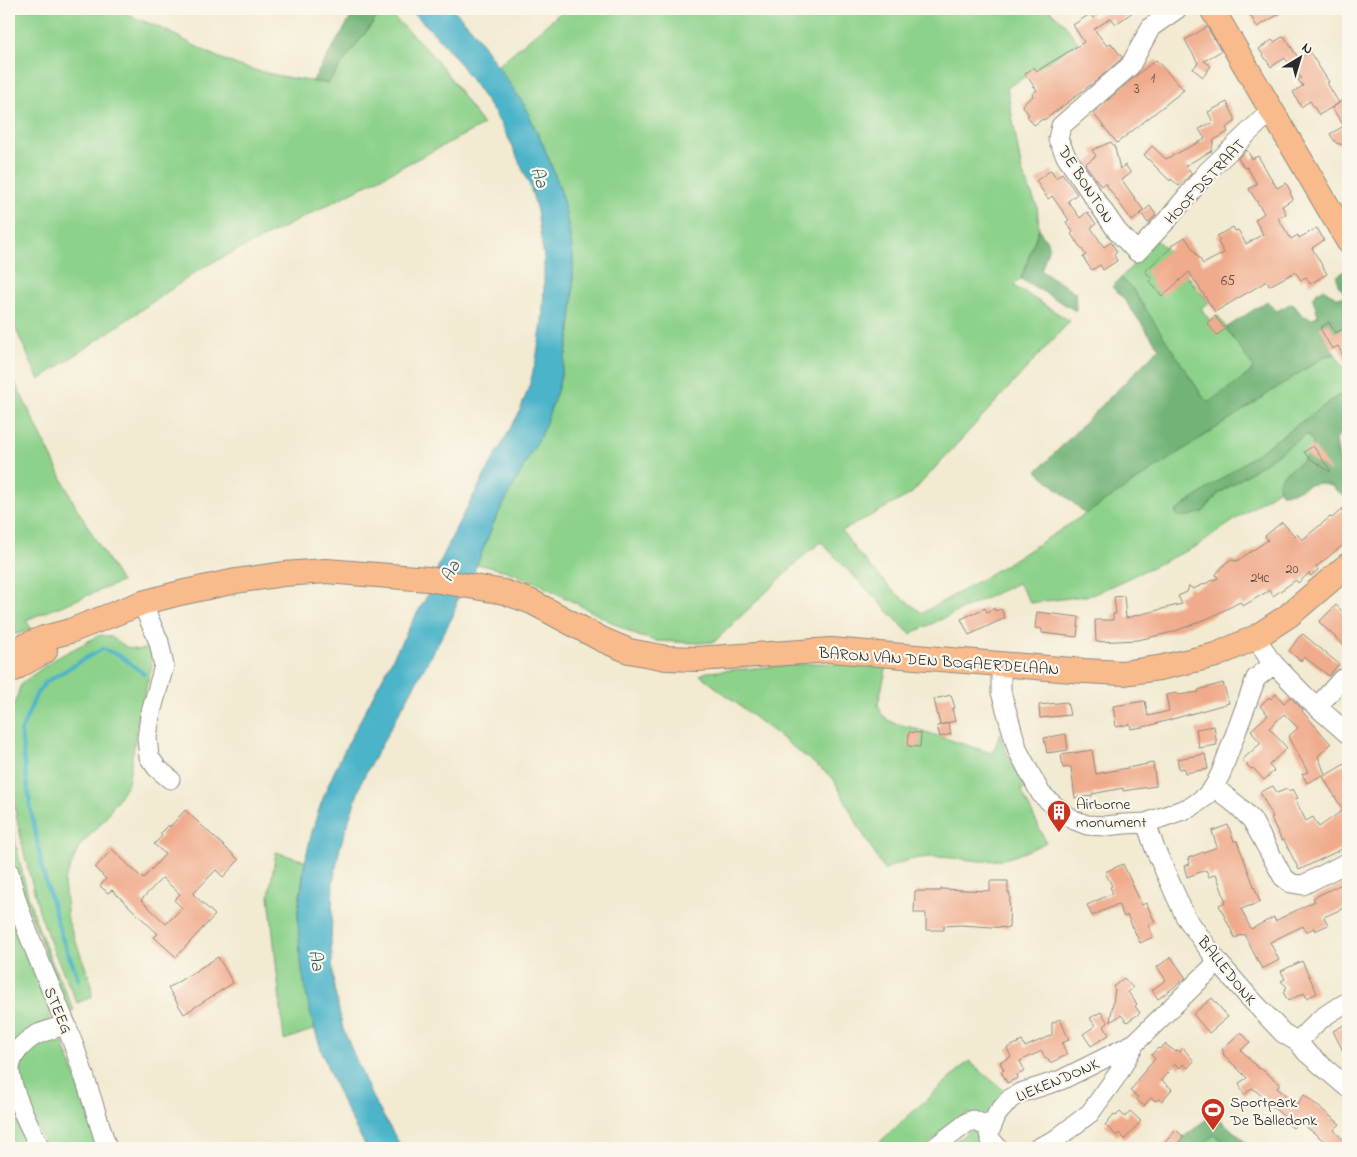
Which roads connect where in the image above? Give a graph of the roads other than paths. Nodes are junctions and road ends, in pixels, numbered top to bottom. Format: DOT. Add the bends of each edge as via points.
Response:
graph roads {
  1 [pos="1177,9"];
  2 [pos="1212,9"];
  3 [pos="1271,111"];
  4 [pos="1348,241"];
  5 [pos="1137,252"];
  6 [pos="1348,565"];
  7 [pos="142,603"];
  8 [pos="70,631"];
  9 [pos="1256,636"];
  10 [pos="9,652"];
  11 [pos="1001,664"];
  12 [pos="1274,664"];
  13 [pos="9,672"];
  14 [pos="1348,684"];
  15 [pos="1317,707"];
  16 [pos="1348,734"];
  17 [pos="170,779"];
  18 [pos="1214,787"];
  19 [pos="1146,824"];
  20 [pos="1348,862"];
  21 [pos="9,872"];
  22 [pos="1218,962"];
  23 [pos="1348,1002"];
  24 [pos="66,1024"];
  25 [pos="1298,1042"];
  26 [pos="1135,1043"];
  27 [pos="1348,1088"];
  28 [pos="991,1128"];
  29 [pos="40,1148"];
  30 [pos="107,1148"];
  31 [pos="934,1148"];
  32 [pos="998,1148"];
  33 [pos="1038,1148"];
  1 -- 5 [label="street, DE BONTON" via="1151,27 1130,66 1060,126 1058,140 1067,158 1117,231"];
  2 -- 3 [label="main road"];
  3 -- 4 [label="main road"];
  3 -- 5 [label="street, HOOFDSTRAAT" via="1207,172"];
  6 -- 9 [label="main road, BARON VAN DEN BOGAERDELAAN" via="1288,616"];
  7 -- 8 [label="main road, BARON VAN DEN BOGAERDELAAN"];
  7 -- 11 [label="main road, BARON VAN DEN BOGAERDELAAN" via="236,581 326,570 428,579 504,592 532,602 629,651 666,658 697,659 831,650"];
  7 -- 17 [label="street" via="159,642 164,666 150,716 149,756"];
  8 -- 10 [label="main road, BARON VAN DEN BOGAERDELAAN"];
  8 -- 13 [label="main road, BARON VAN DEN BOGAERDELAAN" via="51,648"];
  9 -- 11 [label="main road, BARON VAN DEN BOGAERDELAAN" via="1216,654 1123,673"];
  9 -- 12 [label="street"];
  11 -- 19 [label="street" via="1001,692 1018,751 1041,794 1069,817 1087,825"];
  12 -- 15 [label="street"];
  12 -- 18 [label="street" via="1256,678"];
  14 -- 15 [label="street" via="1342,679"];
  15 -- 16 [label="street"];
  18 -- 19 [label="street" via="1191,807"];
  18 -- 20 [label="street" via="1252,820 1283,877 1291,883 1303,885"];
  19 -- 22 [label="street, BALLEDONK" via="1185,916"];
  21 -- 24 [label="street, STEEG" via="37,958"];
  22 -- 25 [label="street, BALLEDONK" via="1283,1033"];
  22 -- 26 [label="street, LIEKENDONK"];
  23 -- 25 [label="street" via="1311,1026"];
  24 -- 29 [label="street" via="35,1036 17,1050 12,1059 10,1070 14,1091"];
  24 -- 30 [label="street, STEEG"];
  25 -- 27 [label="street, BALLEDONK"];
  26 -- 28 [label="street, LIEKENDONK" via="1061,1080 1020,1093 997,1114"];
  26 -- 33 [label="street, LIEKENDONK" via="1090,1113 1055,1140"];
  28 -- 31 [label="street" via="973,1120"];
  28 -- 32 [label="street" via="991,1140"];
}
